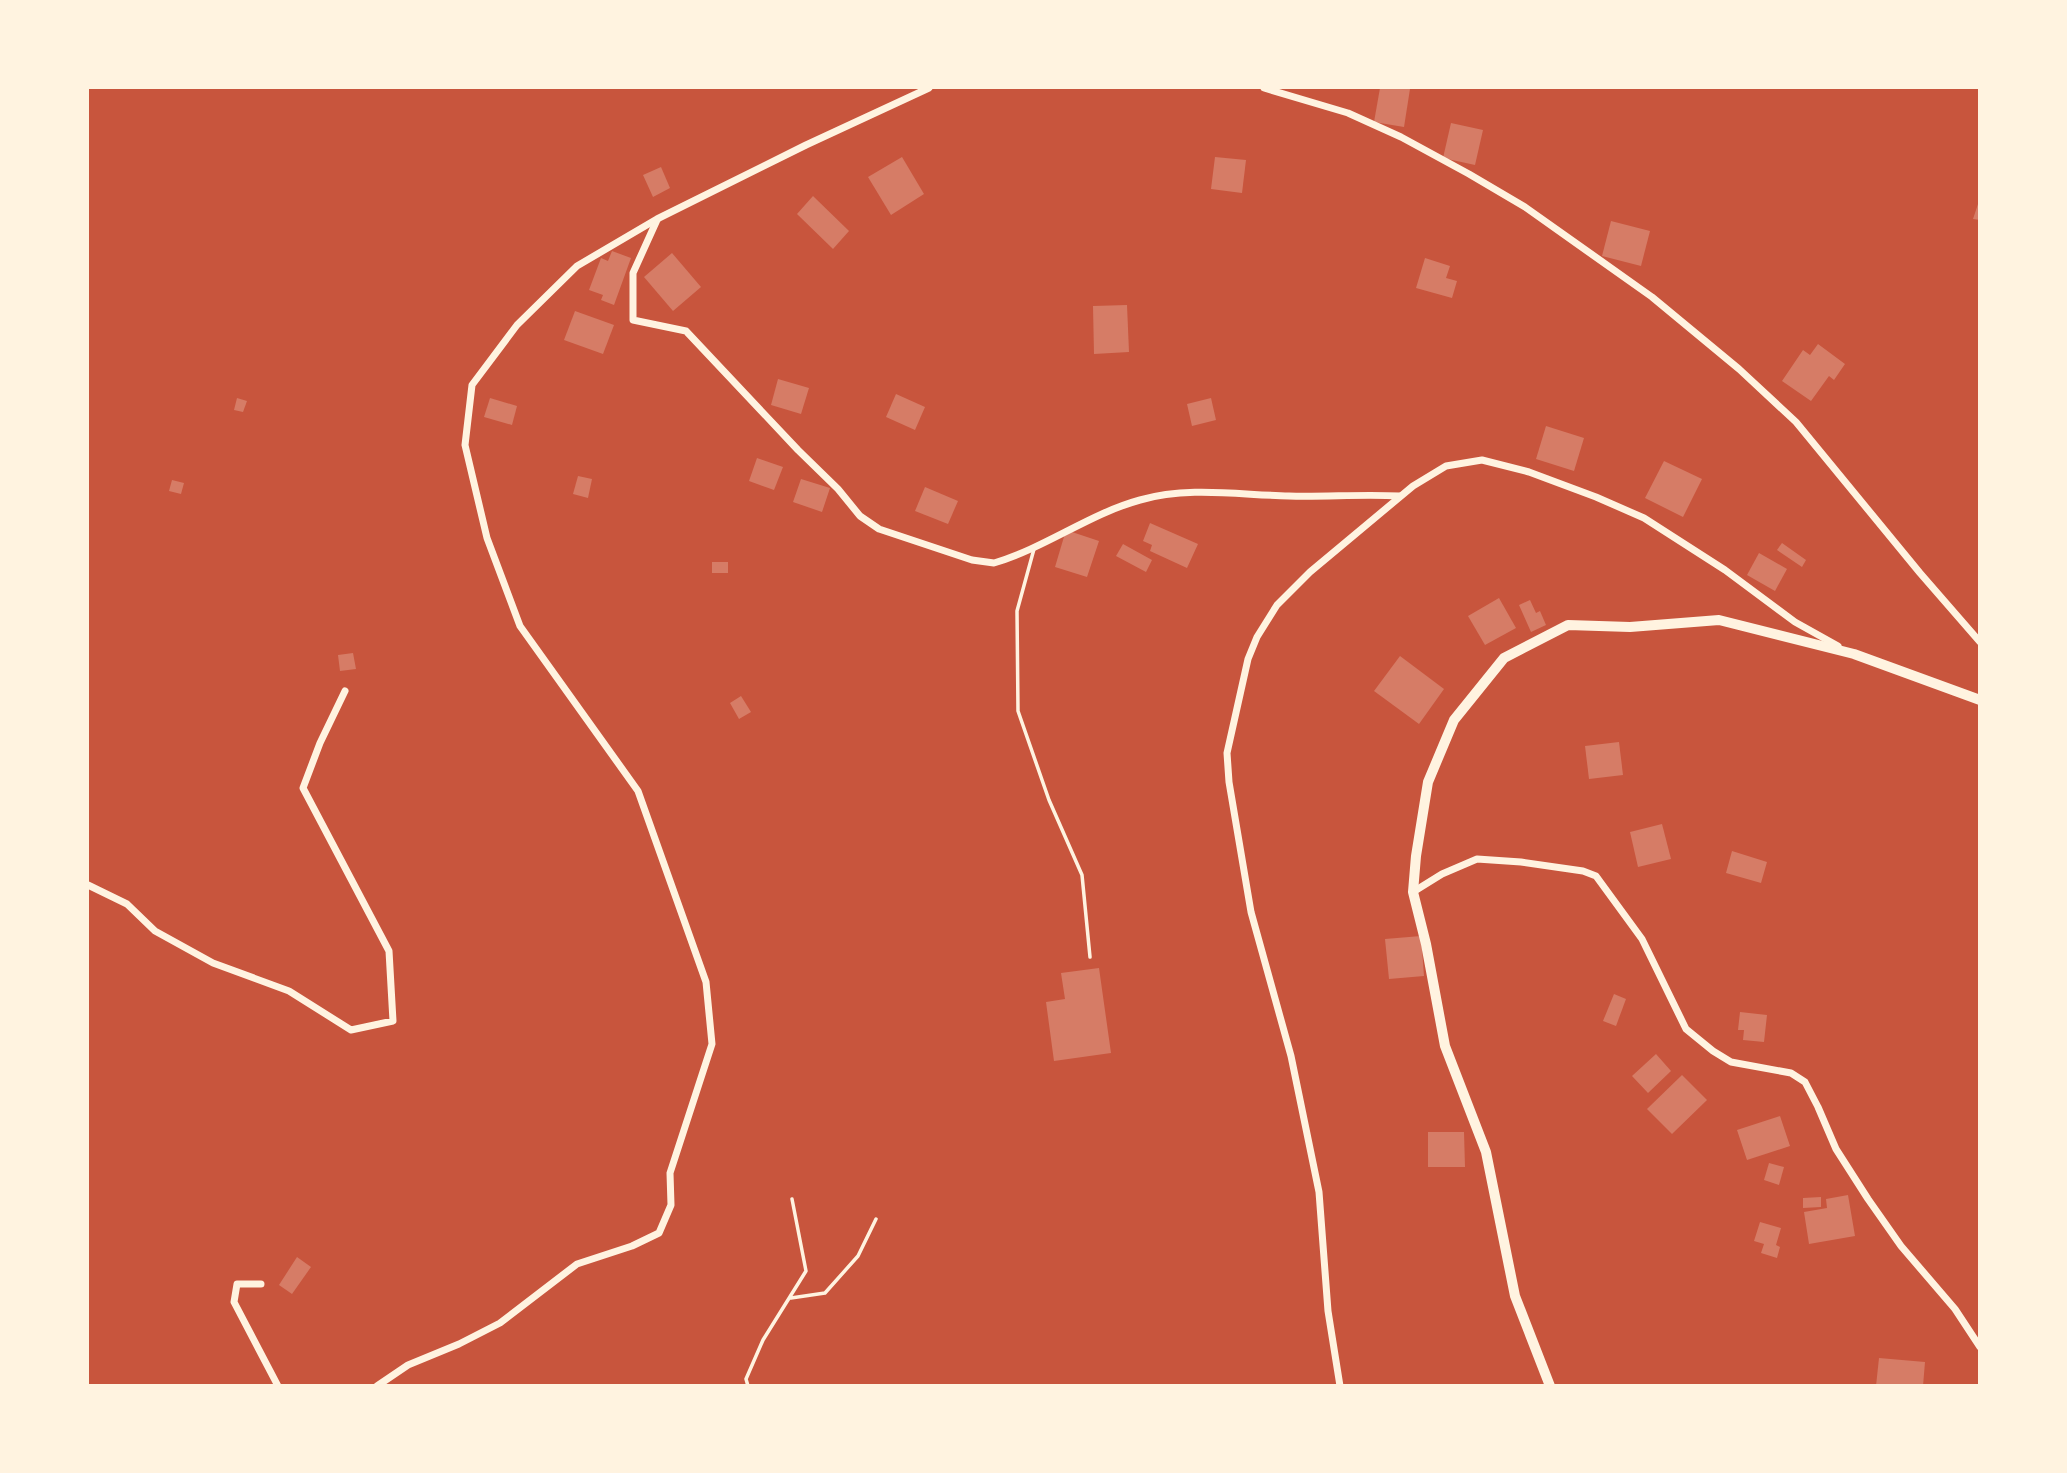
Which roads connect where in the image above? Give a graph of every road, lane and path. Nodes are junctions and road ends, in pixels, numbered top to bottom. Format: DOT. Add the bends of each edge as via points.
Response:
graph roads {
  1 [pos="929,88"];
  2 [pos="1265,88"];
  3 [pos="657,219"];
  4 [pos="1400,496"];
  5 [pos="1035,547"];
  6 [pos="1979,642"];
  7 [pos="1854,654"];
  8 [pos="345,691"];
  9 [pos="1979,700"];
  10 [pos="88,885"];
  11 [pos="1413,892"];
  12 [pos="1090,957"];
  13 [pos="792,1199"];
  14 [pos="876,1219"];
  15 [pos="261,1284"];
  16 [pos="791,1298"];
  17 [pos="1979,1347"];
  18 [pos="278,1385"];
  19 [pos="377,1385"];
  20 [pos="748,1385"];
  21 [pos="1339,1385"];
  22 [pos="1550,1385"];
  1 -- 3 [label="street"];
  2 -- 6 [label="street" via="1348,113 1401,137 1525,207 1652,297 1796,422"];
  3 -- 5 [label="street" via="633,273 633,320 686,331 860,516 879,529 994,563"];
  3 -- 19 [label="street" via="577,266 517,325 472,385 465,445 487,538 520,626 638,791 706,982 712,1044 670,1173 671,1205 659,1233 577,1264 500,1323 408,1365"];
  4 -- 5 [label="street" via="1169,493 1120,507"];
  4 -- 7 [label="street" via="1446,466 1482,460 1529,472 1644,518 1816,636"];
  4 -- 21 [label="street" via="1277,605 1248,659 1227,753 1251,912 1291,1056 1319,1192"];
  5 -- 12 [label="lane" via="1017,611 1018,711 1082,875"];
  7 -- 9 [label="street"];
  7 -- 11 [label="street" via="1719,620 1630,627 1568,625 1504,659 1454,720 1428,782"];
  8 -- 10 [label="street" via="303,788 389,951 393,1021 351,1030 289,991 213,963 155,931 127,904"];
  11 -- 17 [label="street" via="1477,859 1596,876 1642,939 1686,1029 1731,1062 1791,1073 1805,1082 1836,1149 1868,1199 1955,1309"];
  11 -- 22 [label="street" via="1445,1046 1486,1152 1515,1296"];
  13 -- 16 [label="path" via="806,1271"];
  14 -- 16 [label="path" via="858,1256 825,1293"];
  15 -- 18 [label="street" via="237,1284 234,1301"];
  16 -- 20 [label="path" via="763,1340 746,1379"];
}
